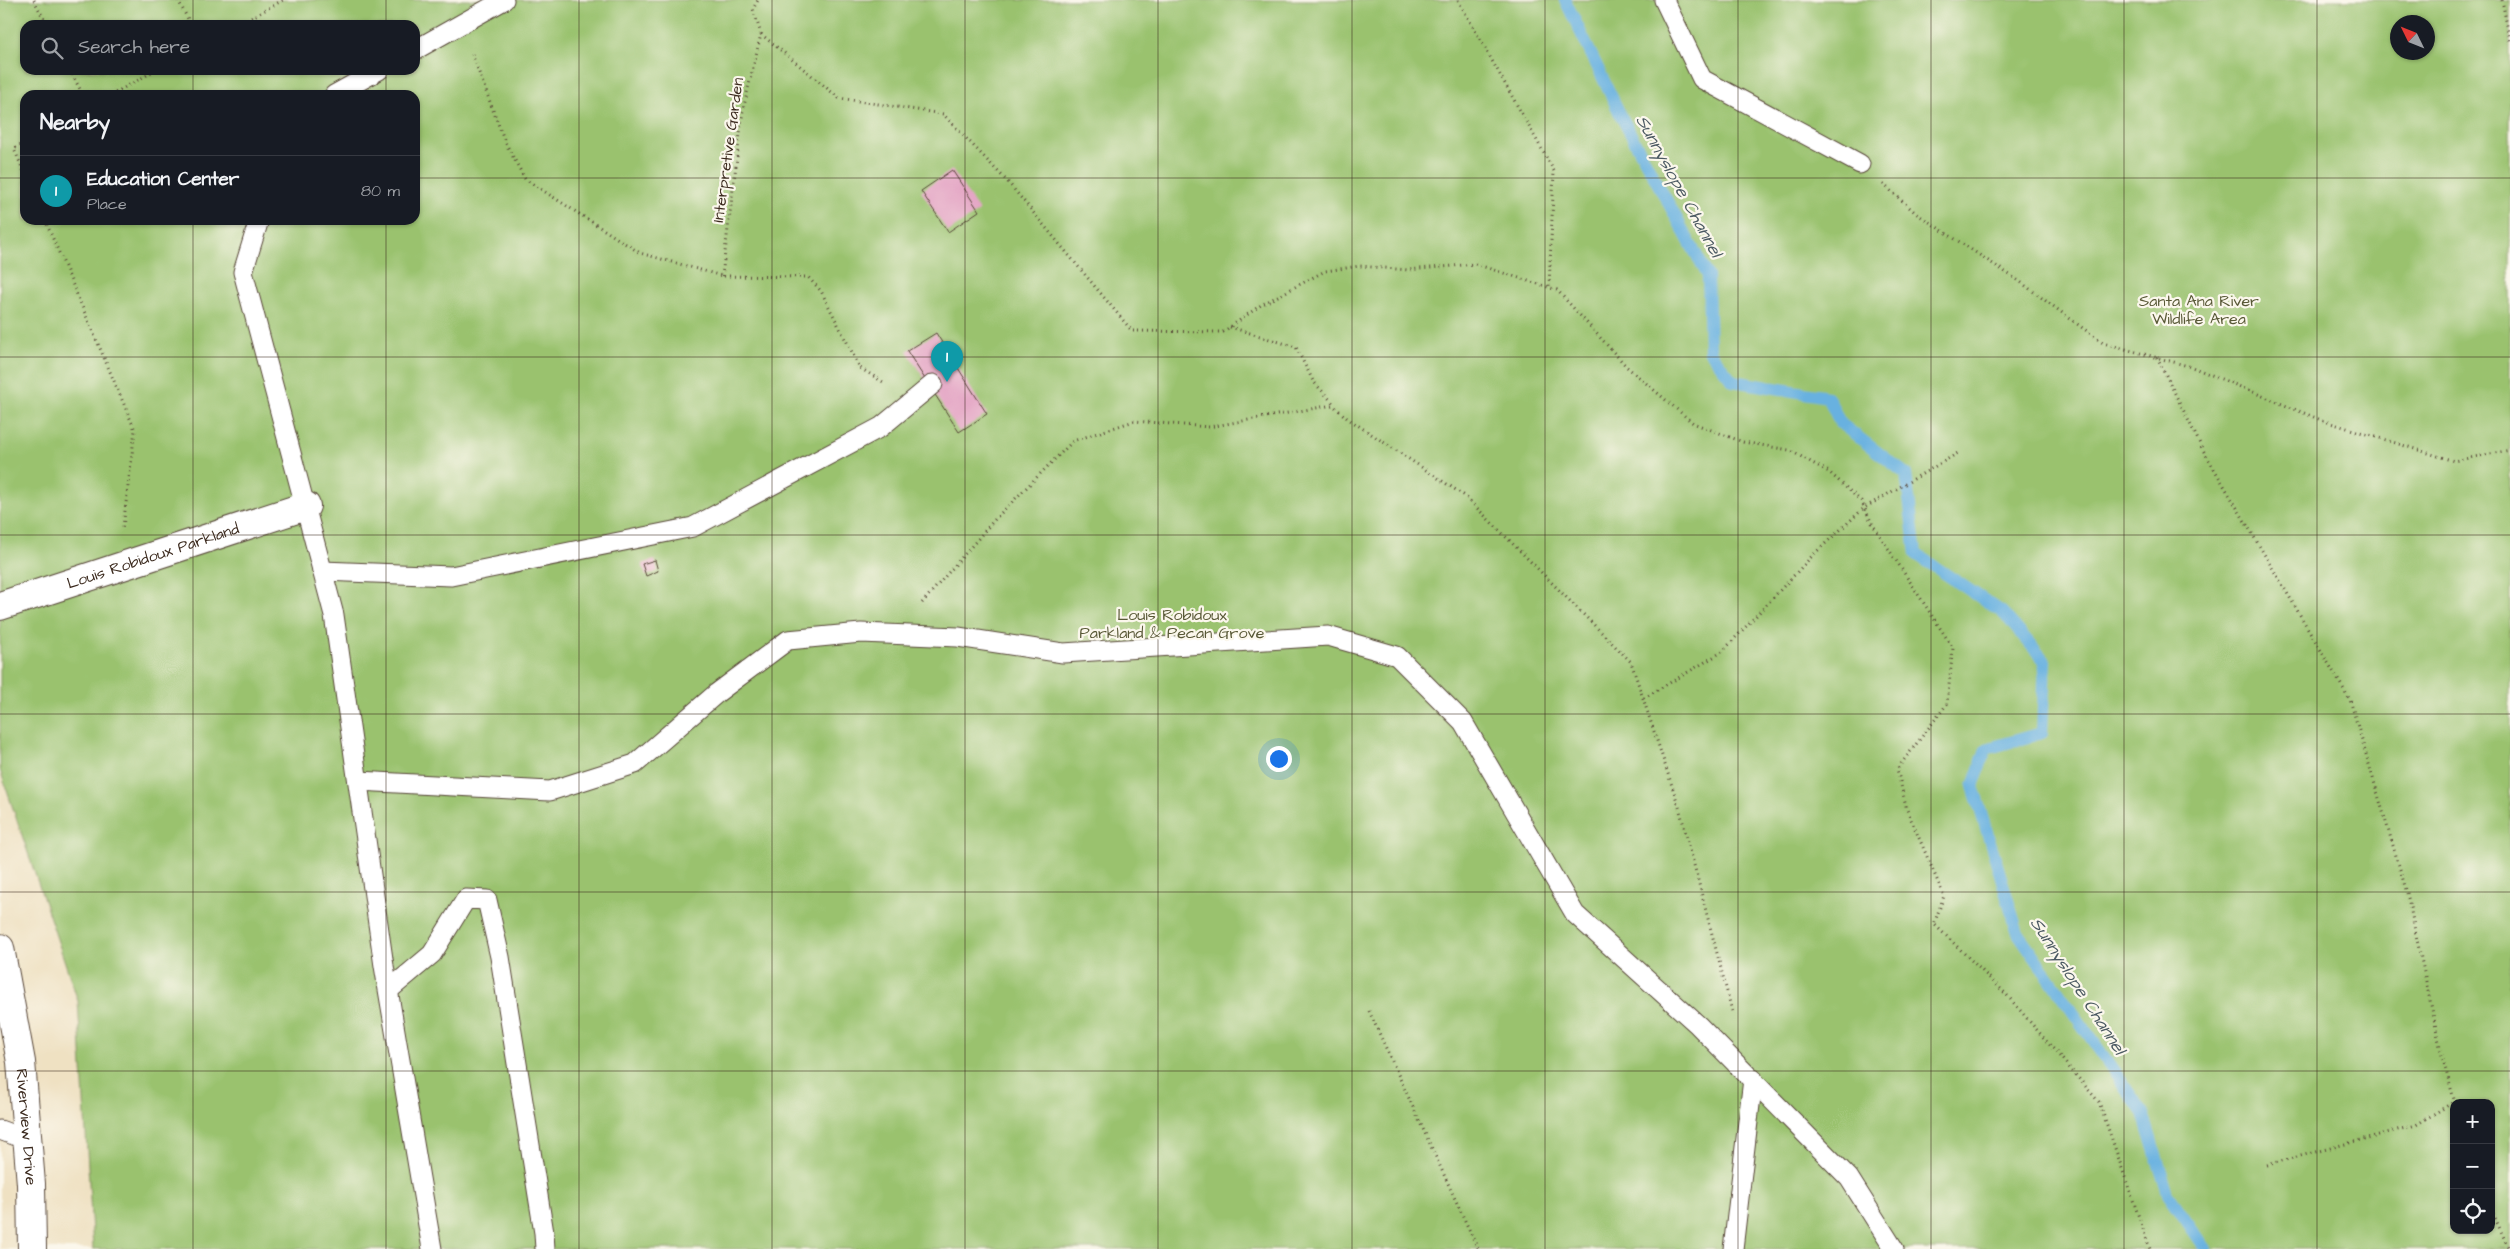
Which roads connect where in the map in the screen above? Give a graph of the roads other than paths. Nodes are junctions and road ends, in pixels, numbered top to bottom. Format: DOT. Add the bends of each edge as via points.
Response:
graph roads {
  1 [pos="504,0"];
  2 [pos="1664,0"];
  3 [pos="420,47"];
  4 [pos="370,75"];
  5 [pos="343,90"];
  6 [pos="1860,164"];
  7 [pos="258,225"];
  8 [pos="933,384"];
  9 [pos="306,506"];
  10 [pos="322,571"];
  11 [pos="0,606"];
  12 [pos="358,782"];
  13 [pos="0,948"];
  14 [pos="389,990"];
  15 [pos="1753,1079"];
  16 [pos="0,1130"];
  17 [pos="27,1140"];
  18 [pos="32,1249"];
  19 [pos="432,1249"];
  20 [pos="545,1249"];
  21 [pos="1733,1249"];
  22 [pos="1894,1249"];
  1 -- 3 [label="lane"];
  2 -- 6 [label="lane" via="1702,78"];
  4 -- 5 [label="lane"];
  7 -- 9 [label="lane" via="244,272"];
  8 -- 10 [label="lane" via="881,427 693,527 450,576"];
  9 -- 10 [label="lane"];
  9 -- 11 [label="street, Louis Robidoux Parkland"];
  10 -- 12 [label="lane" via="334,615"];
  12 -- 14 [label="lane"];
  12 -- 15 [label="lane" via="550,791 635,764 716,693 788,640 861,632 958,637 1063,653 1328,636 1397,656 1463,722 1575,914"];
  13 -- 17 [label="street, Riverview Drive" via="21,1062"];
  14 -- 19 [label="lane"];
  14 -- 20 [label="lane" via="432,954 466,899 487,900 500,956"];
  15 -- 21 [label="lane"];
  15 -- 22 [label="lane" via="1849,1178"];
  16 -- 17 [label="lane"];
  17 -- 18 [label="street, Riverview Drive"];
}
